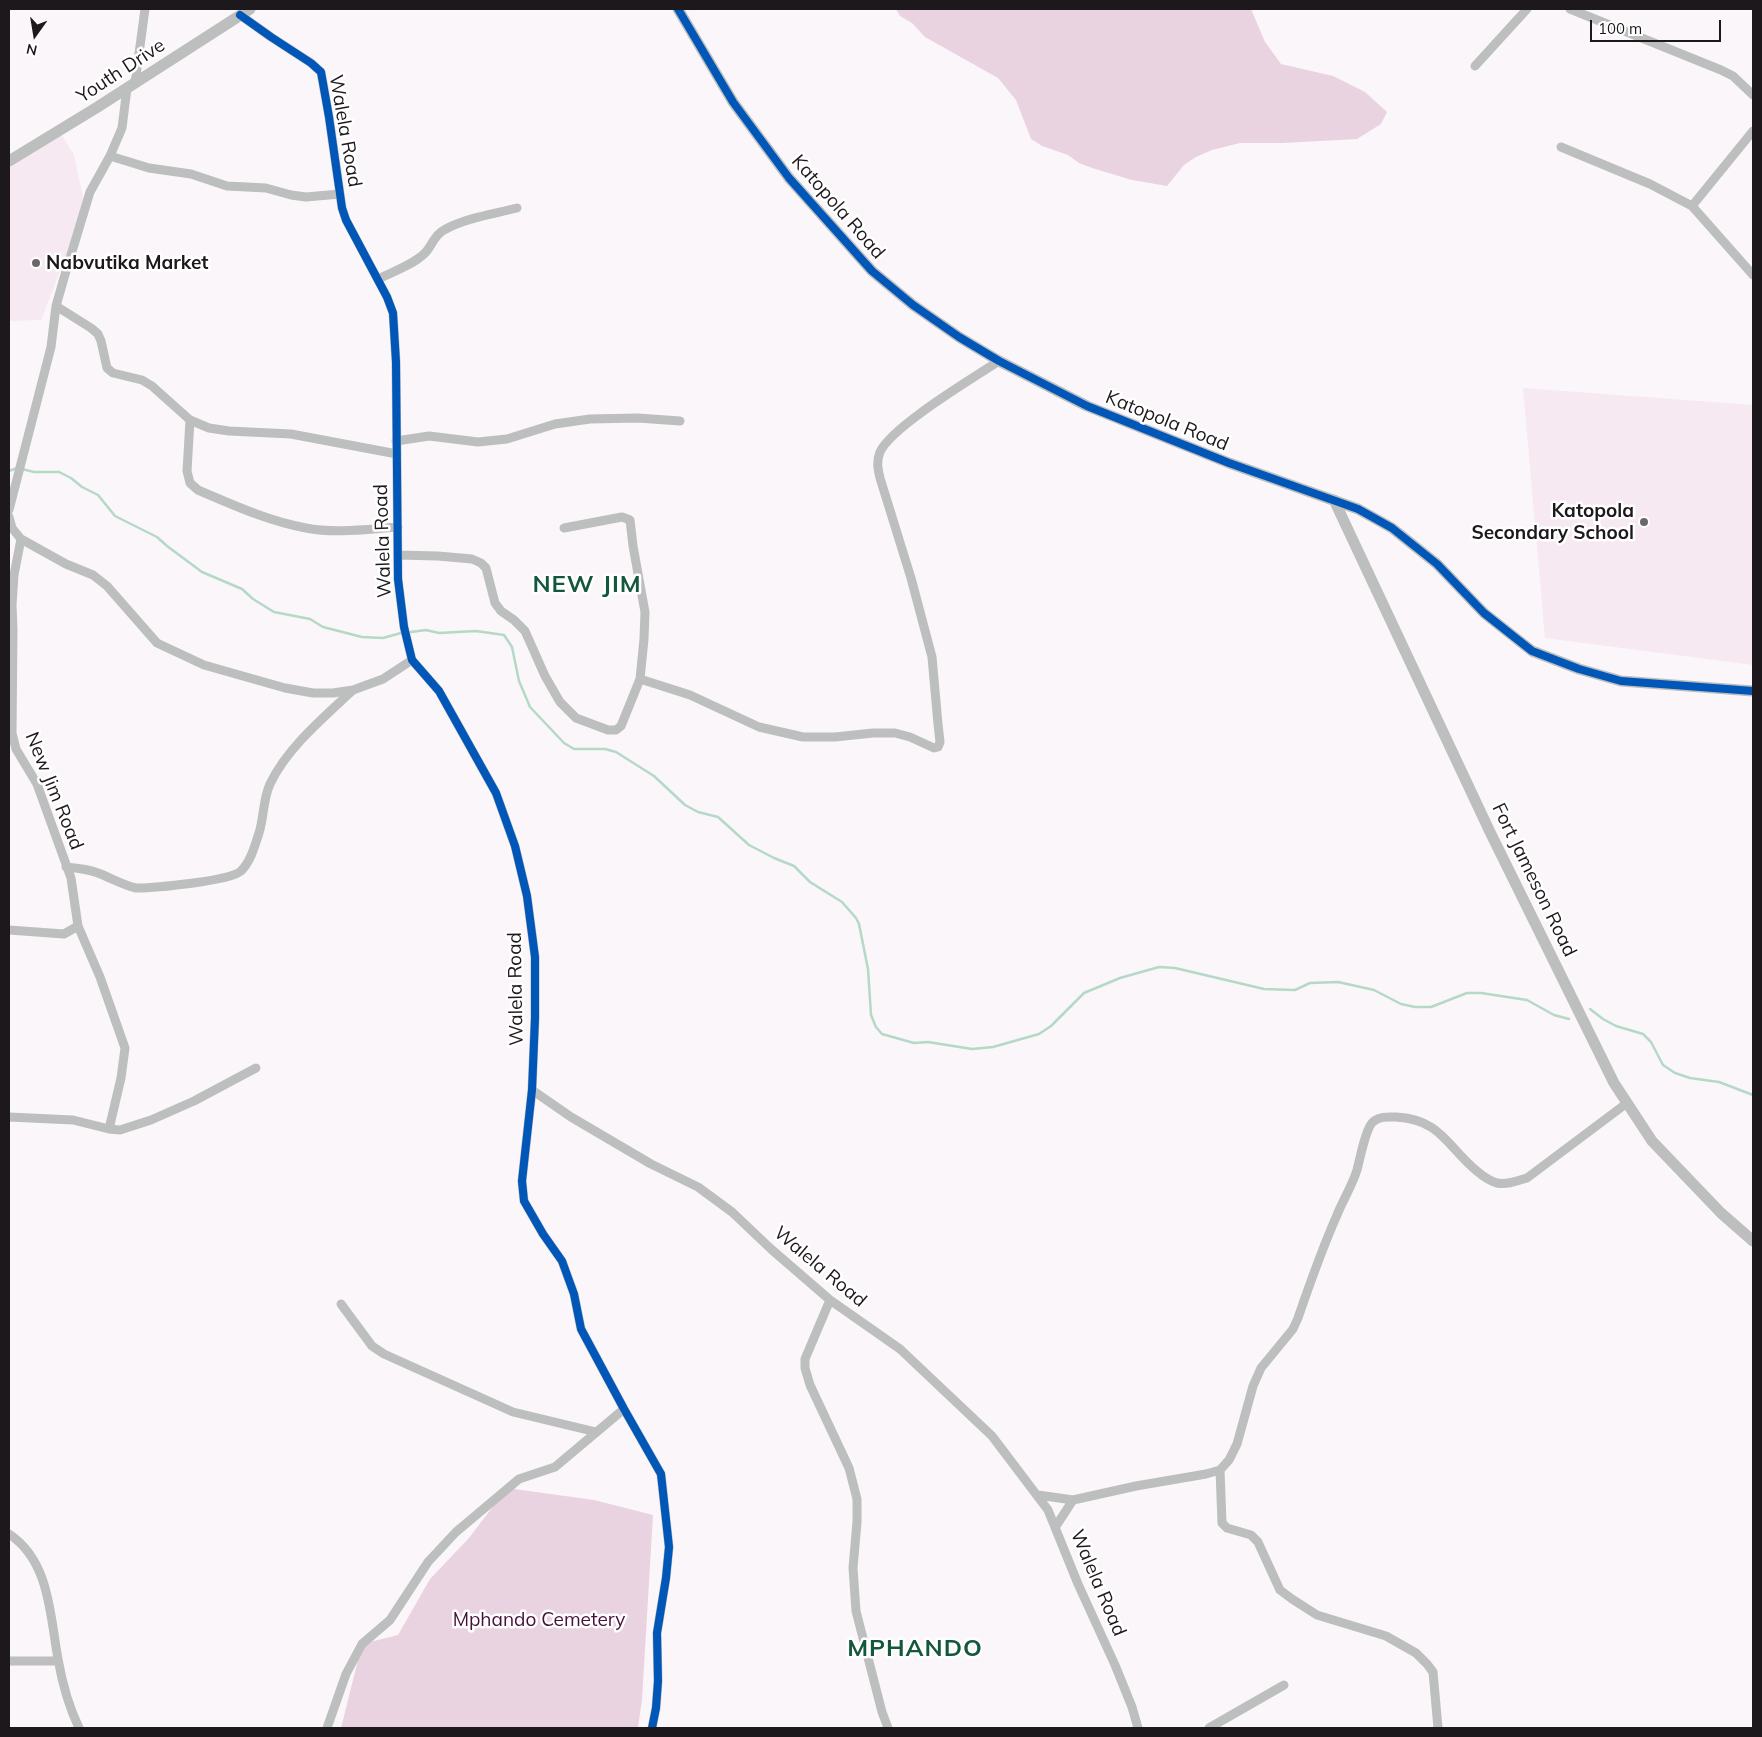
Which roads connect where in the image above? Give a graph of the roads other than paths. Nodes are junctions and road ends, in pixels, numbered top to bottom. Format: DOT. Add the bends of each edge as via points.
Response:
graph roads {
  1 [pos="145,9"];
  2 [pos="678,9"];
  3 [pos="1527,9"];
  4 [pos="1570,9"];
  5 [pos="246,11"];
  6 [pos="1475,66"];
  7 [pos="131,85"];
  8 [pos="1753,95"];
  9 [pos="1753,131"];
  10 [pos="1561,147"];
  11 [pos="110,156"];
  12 [pos="9,161"];
  13 [pos="340,194"];
  14 [pos="1692,206"];
  15 [pos="517,208"];
  16 [pos="1753,275"];
  17 [pos="378,279"];
  18 [pos="56,306"];
  19 [pos="999,361"];
  20 [pos="190,420"];
  21 [pos="680,421"];
  22 [pos="396,441"];
  23 [pos="397,454"];
  24 [pos="1334,500"];
  25 [pos="9,510"];
  26 [pos="9,517"];
  27 [pos="398,528"];
  28 [pos="564,528"];
  29 [pos="21,539"];
  30 [pos="398,555"];
  31 [pos="412,660"];
  32 [pos="640,679"];
  33 [pos="353,690"];
  34 [pos="1753,691"];
  35 [pos="66,867"];
  36 [pos="78,926"];
  37 [pos="9,930"];
  38 [pos="256,1068"];
  39 [pos="532,1090"];
  40 [pos="1627,1103"];
  41 [pos="9,1117"];
  42 [pos="109,1129"];
  43 [pos="1753,1241"];
  44 [pos="830,1300"];
  45 [pos="342,1304"];
  46 [pos="624,1409"];
  47 [pos="596,1432"];
  48 [pos="1220,1470"];
  49 [pos="1038,1495"];
  50 [pos="1073,1500"];
  51 [pos="1056,1526"];
  52 [pos="9,1534"];
  53 [pos="9,1660"];
  54 [pos="58,1660"];
  55 [pos="1284,1685"];
  56 [pos="79,1728"];
  57 [pos="327,1728"];
  58 [pos="652,1728"];
  59 [pos="888,1728"];
  60 [pos="1138,1728"];
  61 [pos="1209,1728"];
  62 [pos="1438,1728"];
  1 -- 7 [label="street"];
  2 -- 19 [label="street, Katopola Road" via="733,102 760,140 843,240 872,271 913,305"];
  3 -- 6 [label="street"];
  4 -- 8 [label="street" via="1721,70 1733,76"];
  5 -- 7 [label="street, Youth Drive"];
  5 -- 13 [label="street, Walela Road" via="271,38 321,72"];
  7 -- 11 [label="street" via="122,128"];
  7 -- 12 [label="street, Youth Drive"];
  9 -- 14 [label="street"];
  10 -- 14 [label="street" via="1650,184"];
  11 -- 13 [label="street" via="149,168 191,174 227,186 266,188 306,197"];
  11 -- 18 [label="street" via="90,192"];
  13 -- 17 [label="street, Walela Road" via="346,220"];
  14 -- 16 [label="street"];
  15 -- 17 [label="street" via="443,230 426,252"];
  17 -- 22 [label="street, Walela Road" via="392,313"];
  18 -- 20 [label="street" via="98,334 107,368 152,386"];
  18 -- 25 [label="street" via="51,347"];
  19 -- 24 [label="street, Katopola Road" via="1087,406 1229,463"];
  19 -- 32 [label="street" via="894,434 881,450 877,462 932,657 938,747 895,733 803,737 759,728 690,695"];
  20 -- 23 [label="street" via="229,432 291,434"];
  20 -- 27 [label="street" via="187,471 190,484 198,490 254,514 307,528"];
  21 -- 22 [label="street" via="590,419 556,424 507,439 478,442 430,436"];
  22 -- 23 [label="street, Walela Road"];
  23 -- 27 [label="street, Walela Road"];
  24 -- 34 [label="street, Katopola Road" via="1392,528 1436,564 1484,613 1532,651 1621,681"];
  24 -- 40 [label="street, Fort Jameson Road" via="1490,832 1614,1083"];
  26 -- 29 [label="street" via="12,528"];
  27 -- 30 [label="street, Walela Road"];
  28 -- 32 [label="street" via="622,517 630,520 645,612"];
  29 -- 33 [label="street" via="93,575 107,586 157,643 180,655 285,688 313,693"];
  29 -- 35 [label="street, New Jim Road" via="12,605 12,733 16,749 37,784"];
  30 -- 31 [label="street, Walela Road" via="404,626"];
  30 -- 32 [label="street" via="464,558 481,563 486,568 495,603 525,631 560,702 576,718 616,730"];
  31 -- 33 [label="street" via="383,679"];
  31 -- 39 [label="street, Walela Road" via="439,691 476,757 496,794 515,846 527,896 535,957"];
  33 -- 35 [label="street" via="313,728 277,772 269,786 260,830 241,871 208,880 136,888 98,873"];
  35 -- 36 [label="street, New Jim Road" via="71,878"];
  36 -- 37 [label="street" via="64,934"];
  36 -- 42 [label="street, New Jim Road" via="125,1048"];
  38 -- 42 [label="street" via="159,1116 120,1130"];
  39 -- 44 [label="street, Walela Road" via="651,1164 698,1187 732,1212"];
  39 -- 46 [label="street" via="522,1181 524,1201 562,1261 574,1294 581,1329"];
  40 -- 43 [label="street, Fort Jameson Road" via="1652,1141 1721,1214"];
  40 -- 48 [label="street" via="1527,1178 1509,1183 1487,1179 1465,1162 1434,1129 1422,1122 1401,1117 1383,1117 1373,1121 1367,1129 1355,1178 1340,1206 1298,1318 1293,1329 1261,1368 1237,1444"];
  41 -- 42 [label="street" via="73,1120"];
  44 -- 49 [label="street, Walela Road" via="900,1349 949,1394 992,1436"];
  44 -- 59 [label="street" via="805,1359 805,1368 849,1468 857,1499 853,1568 856,1611"];
  45 -- 47 [label="street" via="372,1346 384,1354 513,1412"];
  46 -- 47 [label="street"];
  46 -- 58 [label="street" via="661,1474 669,1547 657,1633 658,1681"];
  47 -- 57 [label="street" via="555,1467 519,1479 456,1532 428,1562 390,1620 362,1644 346,1674"];
  48 -- 50 [label="street"];
  48 -- 62 [label="street" via="1222,1523 1227,1528 1251,1535 1258,1542 1280,1590 1317,1615 1386,1636 1416,1653 1427,1664 1433,1672"];
  49 -- 50 [label="street"];
  49 -- 51 [label="street, Walela Road"];
  50 -- 51 [label="street"];
  51 -- 60 [label="street, Walela Road" via="1078,1584 1116,1664"];
  52 -- 54 [label="street" via="30,1556 46,1585"];
  53 -- 54 [label="street"];
  54 -- 56 [label="street"];
  55 -- 61 [label="street"];
}
